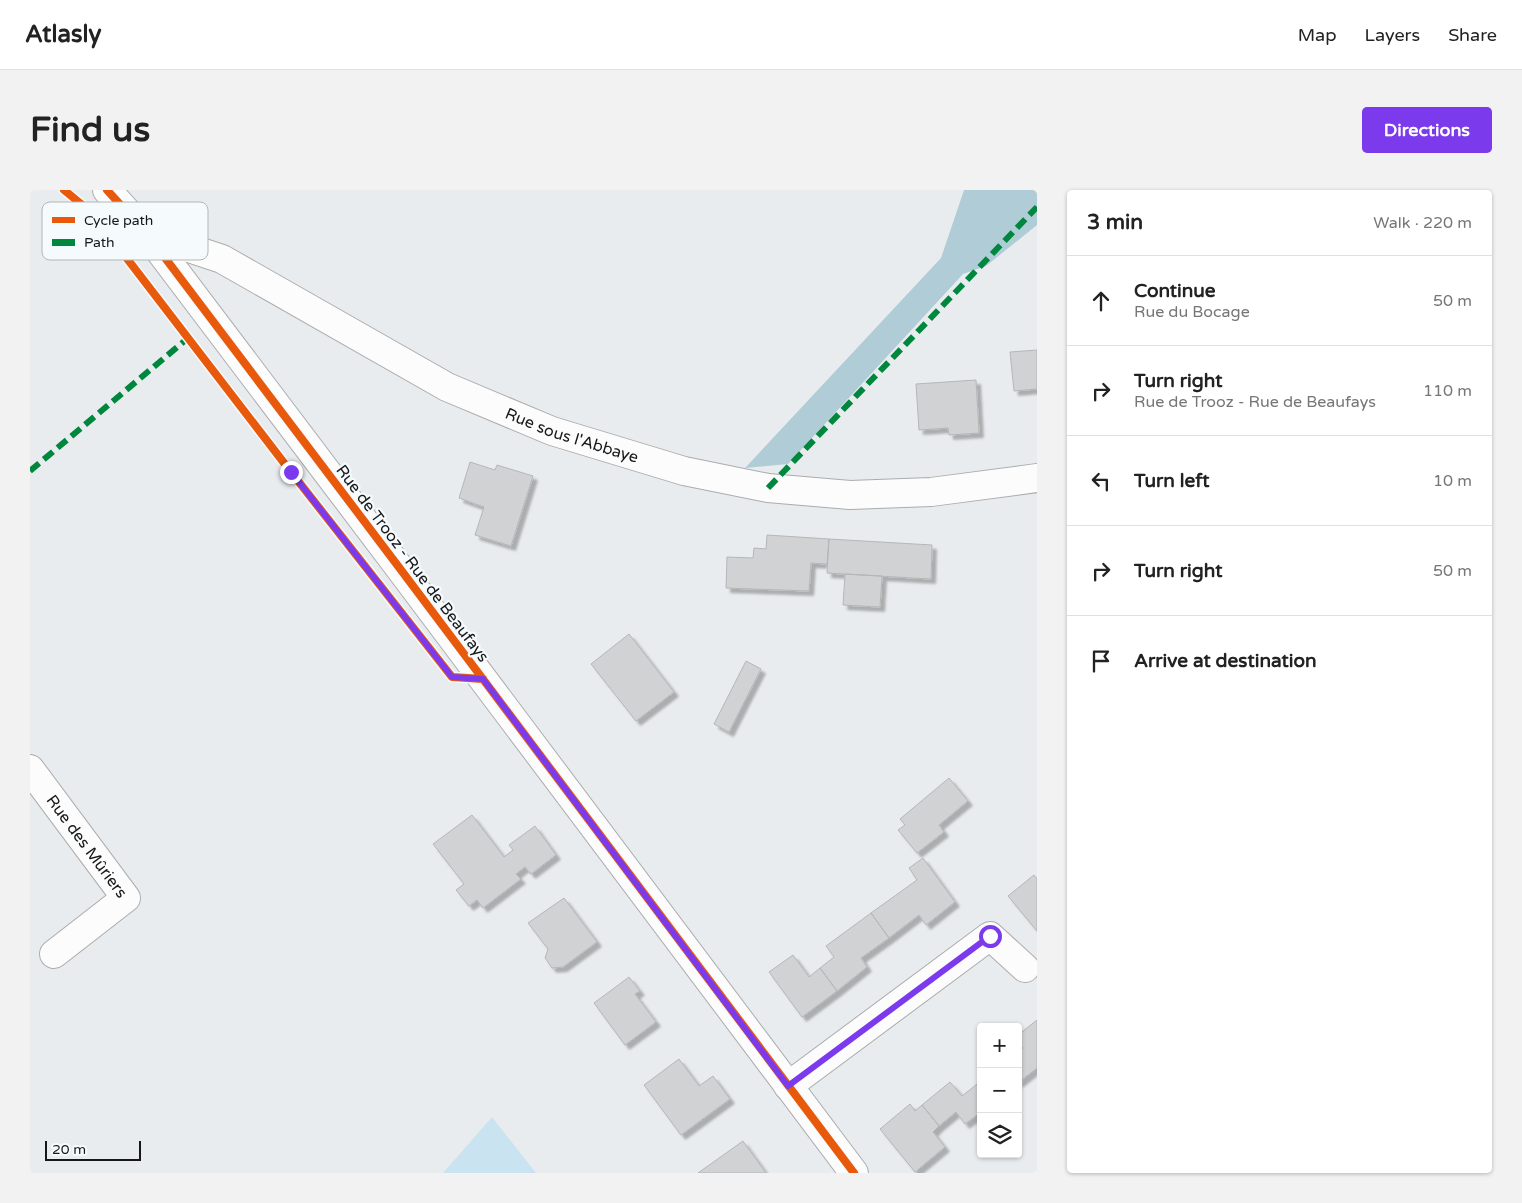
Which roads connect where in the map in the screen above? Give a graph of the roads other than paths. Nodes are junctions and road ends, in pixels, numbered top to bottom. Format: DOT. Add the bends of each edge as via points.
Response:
graph roads {
  1 [pos="107,190"];
  2 [pos="118,202"];
  3 [pos="208,254"];
  4 [pos="167,260"];
  5 [pos="1037,478"];
  6 [pos="30,769"];
  7 [pos="54,954"];
  8 [pos="1025,968"];
  9 [pos="788,1086"];
  10 [pos="854,1173"];
  1 -- 2 [label="street, Rue de Trooz - Rue de Beaufays"];
  3 -- 5 [label="street, Rue sous l'Abbaye" via="222,259 447,387 552,431 684,471 768,488 850,495 931,492"];
  4 -- 9 [label="street, Rue de Trooz - Rue de Beaufays"];
  6 -- 7 [label="street, Rue des Mûriers" via="126,898"];
  8 -- 9 [label="street" via="990,936"];
  9 -- 10 [label="street, Rue de Trooz - Rue de Beaufays"];
}
